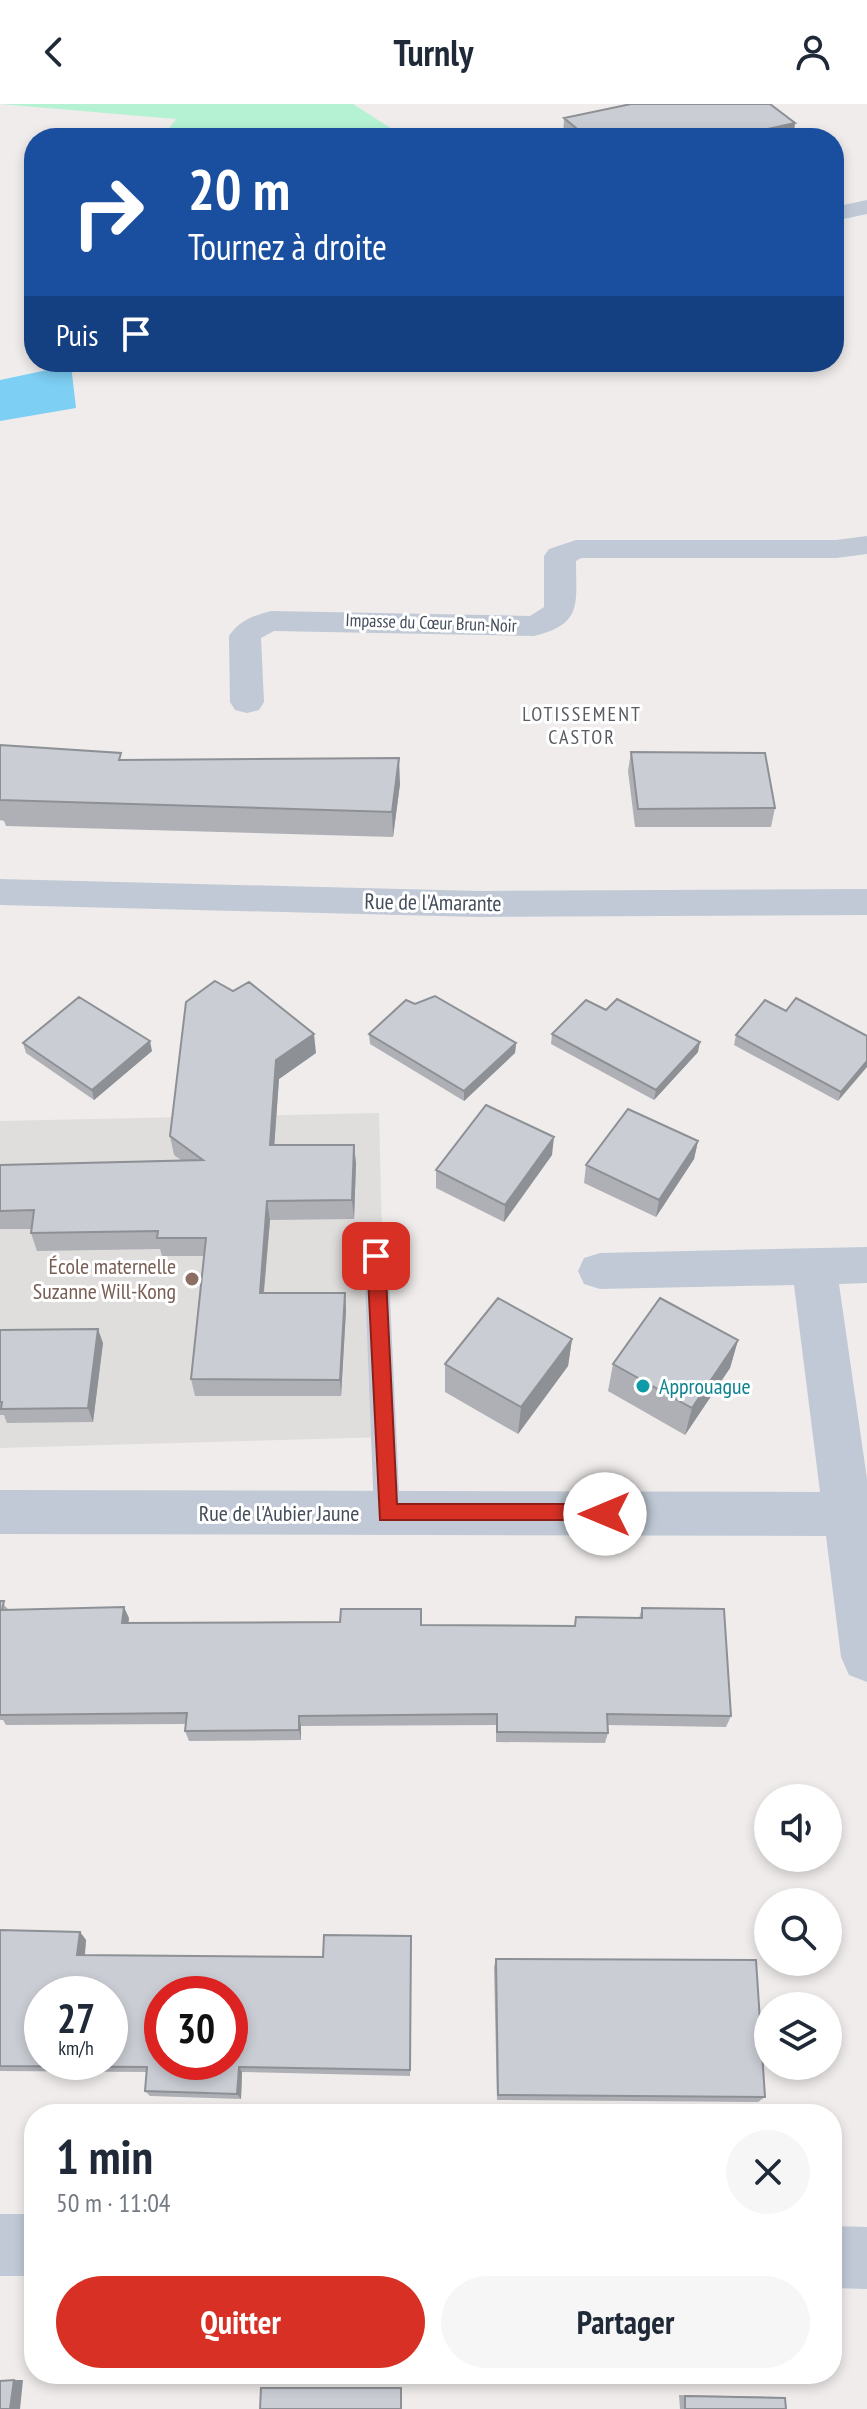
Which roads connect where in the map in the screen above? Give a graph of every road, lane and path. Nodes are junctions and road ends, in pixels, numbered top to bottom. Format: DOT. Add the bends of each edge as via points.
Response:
graph roads {
  1 [pos="867,207"];
  2 [pos="844,212"];
  3 [pos="867,545"];
  4 [pos="247,702"];
  5 [pos="0,892"];
  6 [pos="867,902"];
  7 [pos="376,1256"];
  8 [pos="814,1265"];
  9 [pos="867,1265"];
  10 [pos="600,1271"];
  11 [pos="0,1512"];
  12 [pos="387,1513"];
  13 [pos="846,1514"];
  14 [pos="867,1657"];
  15 [pos="0,2245"];
  16 [pos="24,2245"];
  17 [pos="842,2257"];
  18 [pos="867,2258"];
  1 -- 2 [label="street"];
  3 -- 4 [label="street, Impasse du Cœur Brun-Noir" via="576,549 560,556 560,607 554,618 534,626 271,621 245,636"];
  5 -- 6 [label="street, Rue de l'Amarante" via="479,904"];
  7 -- 12 [label="lane"];
  8 -- 9 [label="street"];
  8 -- 10 [label="street"];
  8 -- 13 [label="street"];
  11 -- 12 [label="street, Rue de l'Aubier Jaune"];
  12 -- 13 [label="street, Rue de l'Aubier Jaune"];
  13 -- 14 [label="street"];
  15 -- 16 [label="street"];
  17 -- 18 [label="street"];
}
